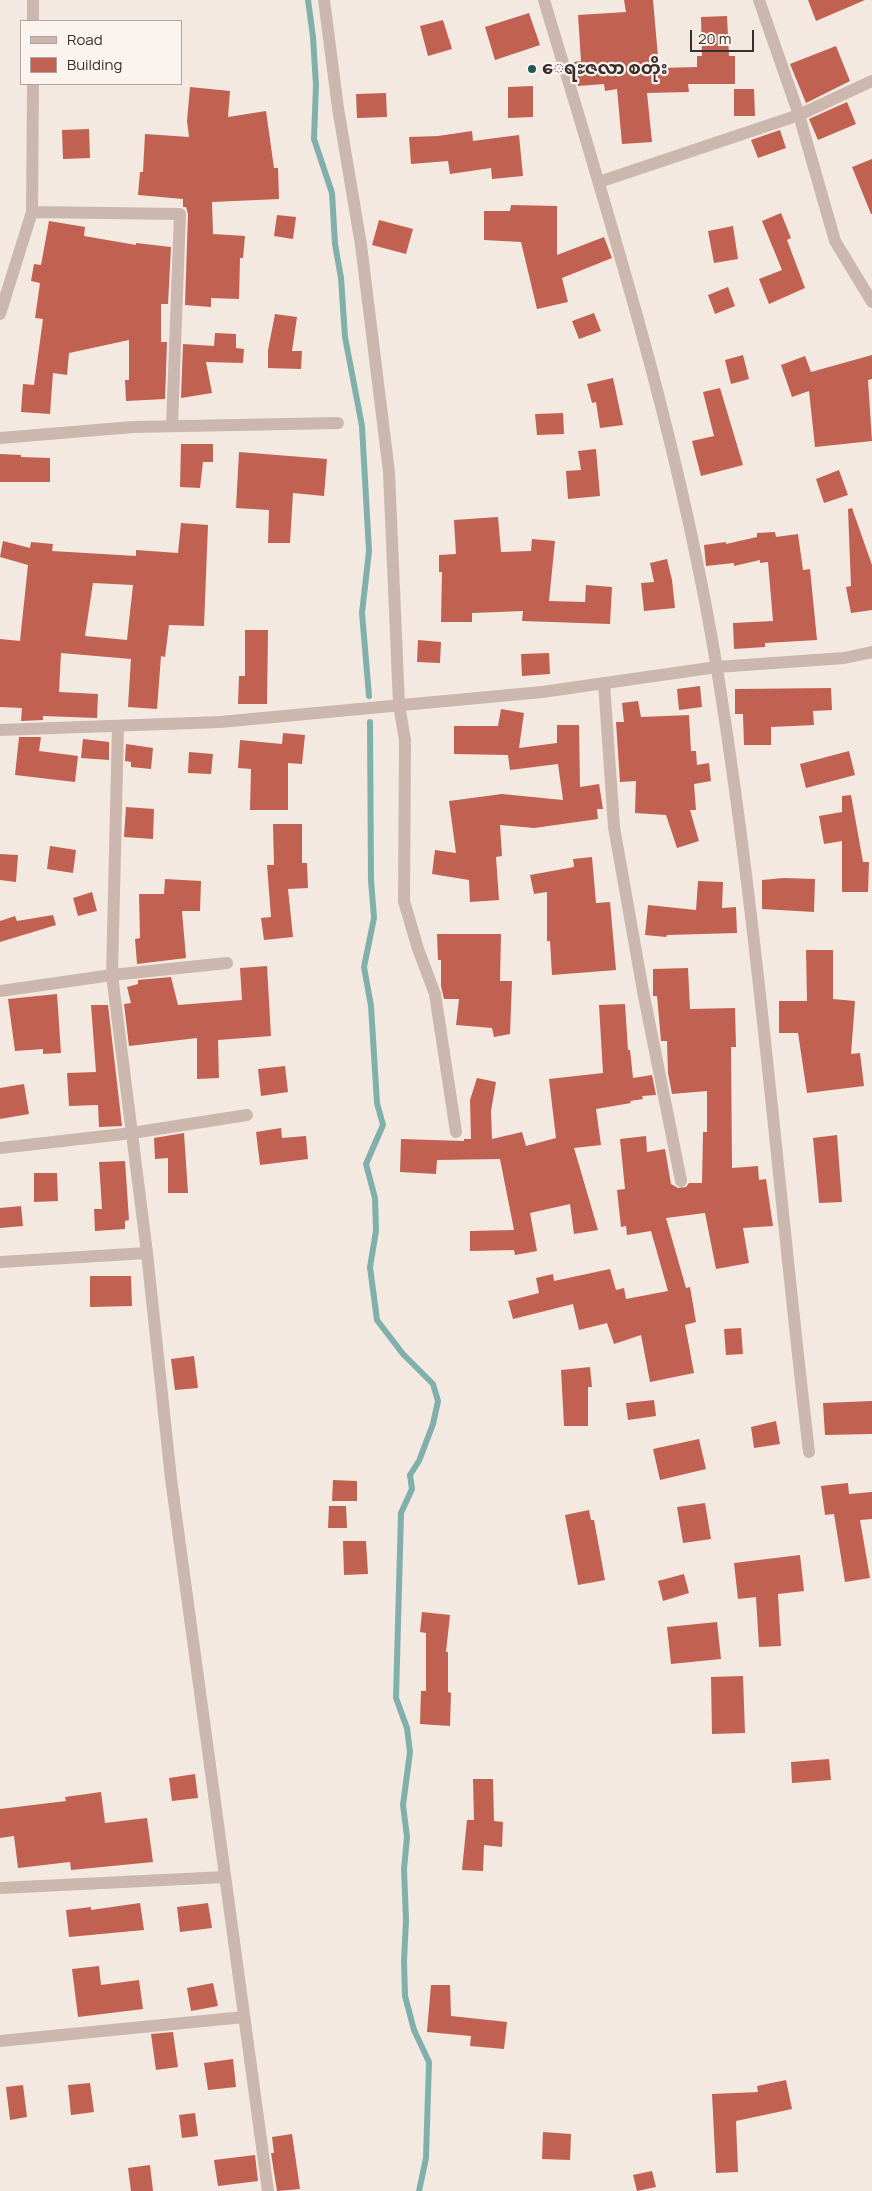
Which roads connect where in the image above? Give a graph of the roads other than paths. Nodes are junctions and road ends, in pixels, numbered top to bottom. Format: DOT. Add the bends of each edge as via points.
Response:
graph roads {
  1 [pos="33,0"];
  2 [pos="324,0"];
  3 [pos="544,0"];
  4 [pos="759,0"];
  5 [pos="33,20"];
  6 [pos="872,81"];
  7 [pos="33,85"];
  8 [pos="799,115"];
  9 [pos="599,182"];
  10 [pos="32,212"];
  11 [pos="872,302"];
  12 [pos="0,314"];
  13 [pos="338,423"];
  14 [pos="172,426"];
  15 [pos="0,438"];
  16 [pos="872,652"];
  17 [pos="717,667"];
  18 [pos="604,683"];
  19 [pos="399,705"];
  20 [pos="118,726"];
  21 [pos="0,730"];
  22 [pos="227,963"];
  23 [pos="112,975"];
  24 [pos="0,991"];
  25 [pos="247,1115"];
  26 [pos="456,1132"];
  27 [pos="132,1134"];
  28 [pos="0,1148"];
  29 [pos="681,1181"];
  30 [pos="147,1252"];
  31 [pos="0,1262"];
  32 [pos="809,1452"];
  33 [pos="224,1877"];
  34 [pos="0,1888"];
  35 [pos="244,2017"];
  36 [pos="0,2042"];
  37 [pos="268,2191"];
  1 -- 5 [label="street"];
  2 -- 19 [label="street" via="361,245 389,472"];
  3 -- 9 [label="street"];
  4 -- 8 [label="street"];
  6 -- 8 [label="street"];
  7 -- 10 [label="street"];
  8 -- 9 [label="street"];
  8 -- 11 [label="street" via="834,241"];
  9 -- 17 [label="street" via="667,428"];
  10 -- 12 [label="street"];
  10 -- 14 [label="street" via="180,214"];
  13 -- 14 [label="street"];
  14 -- 15 [label="street"];
  16 -- 17 [label="street" via="844,658"];
  17 -- 18 [label="street"];
  17 -- 32 [label="street" via="758,959"];
  18 -- 19 [label="street"];
  18 -- 29 [label="street" via="614,827"];
  19 -- 20 [label="street" via="220,722"];
  19 -- 26 [label="street" via="405,740 404,901 435,994"];
  20 -- 21 [label="street"];
  20 -- 23 [label="street"];
  22 -- 23 [label="street"];
  23 -- 24 [label="street"];
  23 -- 27 [label="street"];
  25 -- 27 [label="street"];
  27 -- 28 [label="street"];
  27 -- 30 [label="street"];
  30 -- 31 [label="street"];
  30 -- 33 [label="street" via="171,1479"];
  33 -- 34 [label="street"];
  33 -- 35 [label="street"];
  35 -- 36 [label="street"];
  35 -- 37 [label="street"];
}
